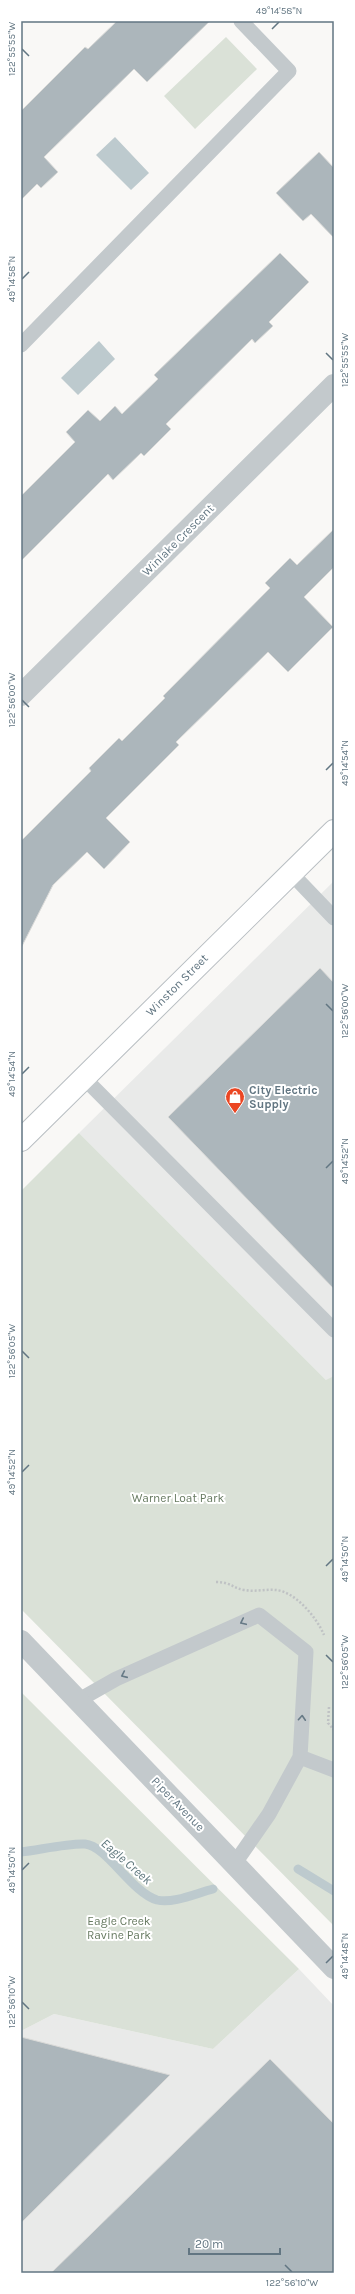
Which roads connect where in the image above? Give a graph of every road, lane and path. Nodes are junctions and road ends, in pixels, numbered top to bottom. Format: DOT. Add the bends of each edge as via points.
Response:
graph roads {
  1 [pos="241,21"];
  2 [pos="21,346"];
  3 [pos="334,385"];
  4 [pos="21,695"];
  5 [pos="332,837"];
  6 [pos="290,873"];
  7 [pos="334,918"];
  8 [pos="84,1078"];
  9 [pos="21,1140"];
  10 [pos="334,1330"];
  11 [pos="21,1641"];
  12 [pos="78,1700"];
  13 [pos="300,1757"];
  14 [pos="334,1770"];
  15 [pos="235,1863"];
  16 [pos="334,1968"];
  1 -- 2 [label="lane" via="289,71"];
  3 -- 4 [label="street, Winlake Crescent"];
  5 -- 6 [label="street, Winston Street"];
  6 -- 7 [label="lane"];
  6 -- 8 [label="street, Winston Street"];
  8 -- 9 [label="street, Winston Street"];
  8 -- 10 [label="lane"];
  11 -- 12 [label="street, Piper Avenue"];
  13 -- 12 [label="lane, one-way" via="306,1652 259,1615 116,1679"];
  12 -- 15 [label="street, Piper Avenue"];
  13 -- 14 [label="lane"];
  13 -- 15 [label="lane" via="269,1814"];
  15 -- 16 [label="street, Piper Avenue"];
}
